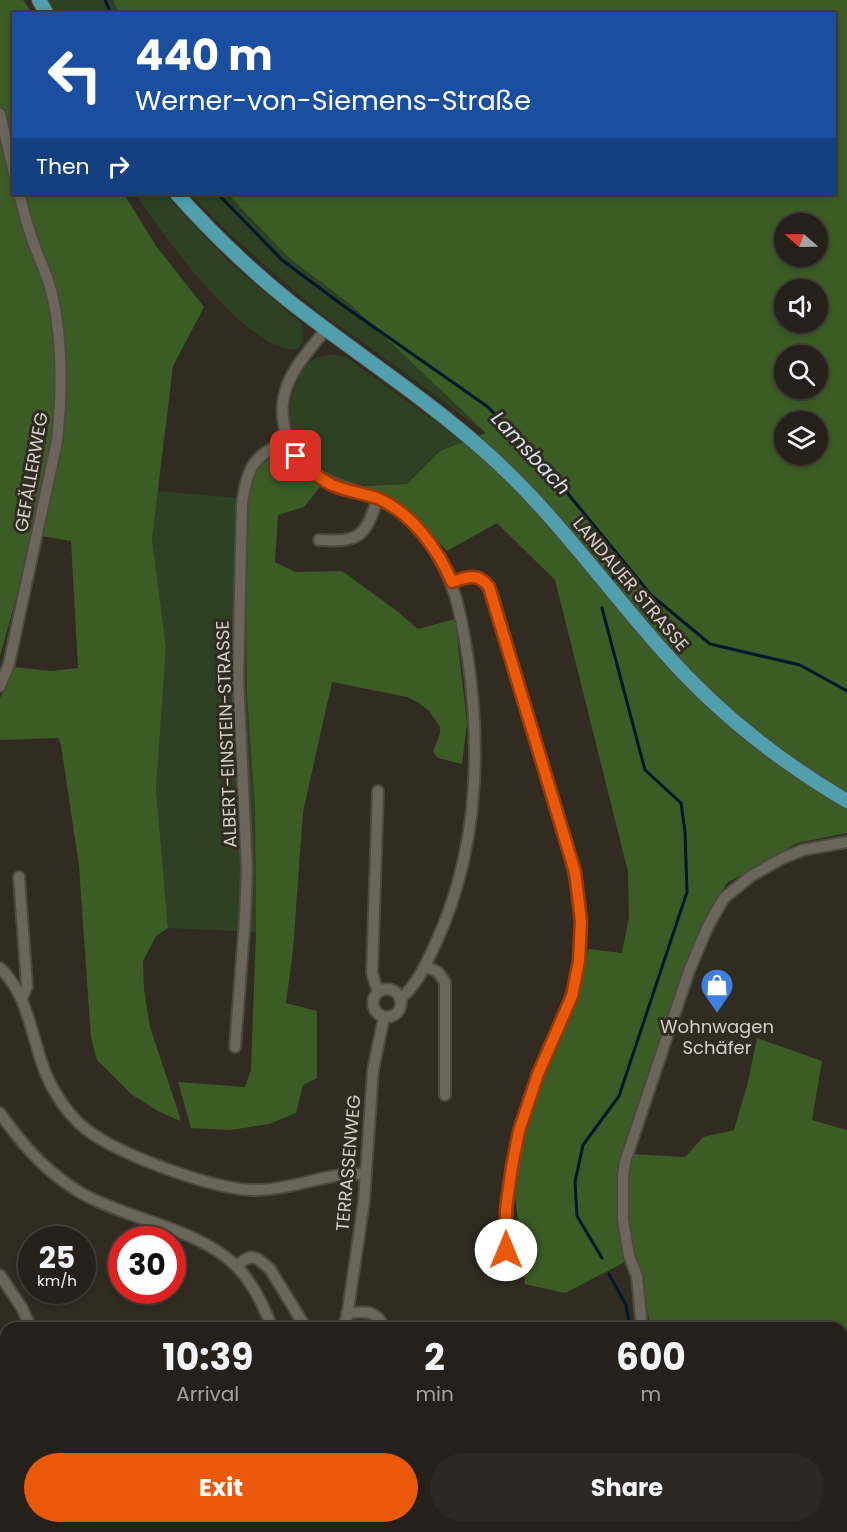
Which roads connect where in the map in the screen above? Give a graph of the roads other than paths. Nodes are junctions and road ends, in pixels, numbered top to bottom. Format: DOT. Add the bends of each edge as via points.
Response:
graph roads {
  1 [pos="0,114"];
  2 [pos="12,164"];
  3 [pos="19,195"];
  4 [pos="178,195"];
  5 [pos="326,329"];
  6 [pos="288,440"];
  7 [pos="377,498"];
  8 [pos="319,540"];
  9 [pos="452,582"];
  10 [pos="0,686"];
  11 [pos="378,791"];
  12 [pos="847,801"];
  13 [pos="847,842"];
  14 [pos="19,877"];
  15 [pos="425,966"];
  16 [pos="0,968"];
  17 [pos="378,992"];
  18 [pos="22,998"];
  19 [pos="400,999"];
  20 [pos="384,1017"];
  21 [pos="234,1047"];
  22 [pos="445,1095"];
  23 [pos="0,1113"];
  24 [pos="366,1174"];
  25 [pos="237,1266"];
  26 [pos="507,1273"];
  27 [pos="0,1275"];
  28 [pos="10,1289"];
  29 [pos="0,1296"];
  30 [pos="347,1313"];
  31 [pos="27,1322"];
  32 [pos="269,1322"];
  33 [pos="302,1322"];
  34 [pos="344,1322"];
  35 [pos="382,1322"];
  36 [pos="641,1322"];
  1 -- 2 [label="street"];
  3 -- 10 [label="street, GEFÄLLERWEG" via="52,295 57,322 60,414 9,664"];
  4 -- 5 [label="main road, LANDAUER STRASSE" via="252,269"];
  5 -- 6 [label="street" via="295,368 285,390 282,406"];
  5 -- 12 [label="main road, LANDAUER STRASSE" via="460,429 510,474 664,652 722,710 784,760"];
  6 -- 7 [label="street" via="296,456 319,477"];
  6 -- 21 [label="street, ALBERT-EINSTEIN-STRASSE" via="262,454 252,466 242,504 238,679 247,869"];
  7 -- 8 [label="street" via="366,527 357,537 345,541"];
  7 -- 9 [label="street" via="398,510 424,535"];
  9 -- 15 [label="street" via="472,689 476,730 474,780 463,867 450,910"];
  9 -- 26 [label="street" via="474,576 489,587 575,872 580,913 579,961 572,996 528,1100 515,1149 506,1209"];
  11 -- 17 [label="street" via="372,973"];
  13 -- 36 [label="street" via="803,850 751,876 724,898 705,933 674,1012 625,1162 623,1220 637,1276"];
  14 -- 18 [label="street" via="27,986"];
  15 -- 19 [label="street" via="410,991"];
  15 -- 22 [label="street" via="438,972 444,982"];
  16 -- 18 [label="street"];
  17 -- 19 [label="street" via="394,991"];
  17 -- 20 [label="street" via="374,1010"];
  18 -- 24 [label="street" via="55,1091 85,1128 117,1148 172,1170 254,1190"];
  19 -- 20 [label="street" via="395,1015"];
  20 -- 24 [label="street, TERRASSENWEG" via="373,1070"];
  23 -- 25 [label="street" via="25,1148 81,1193 192,1238"];
  24 -- 30 [label="street, TERRASSENWEG"];
  25 -- 32 [label="street" via="255,1290"];
  25 -- 33 [label="street" via="251,1257 263,1263"];
  27 -- 28 [label="street"];
  28 -- 29 [label="street"];
  28 -- 31 [label="street"];
  30 -- 34 [label="street, TERRASSENWEG"];
  30 -- 35 [label="street" via="372,1313"];
}
